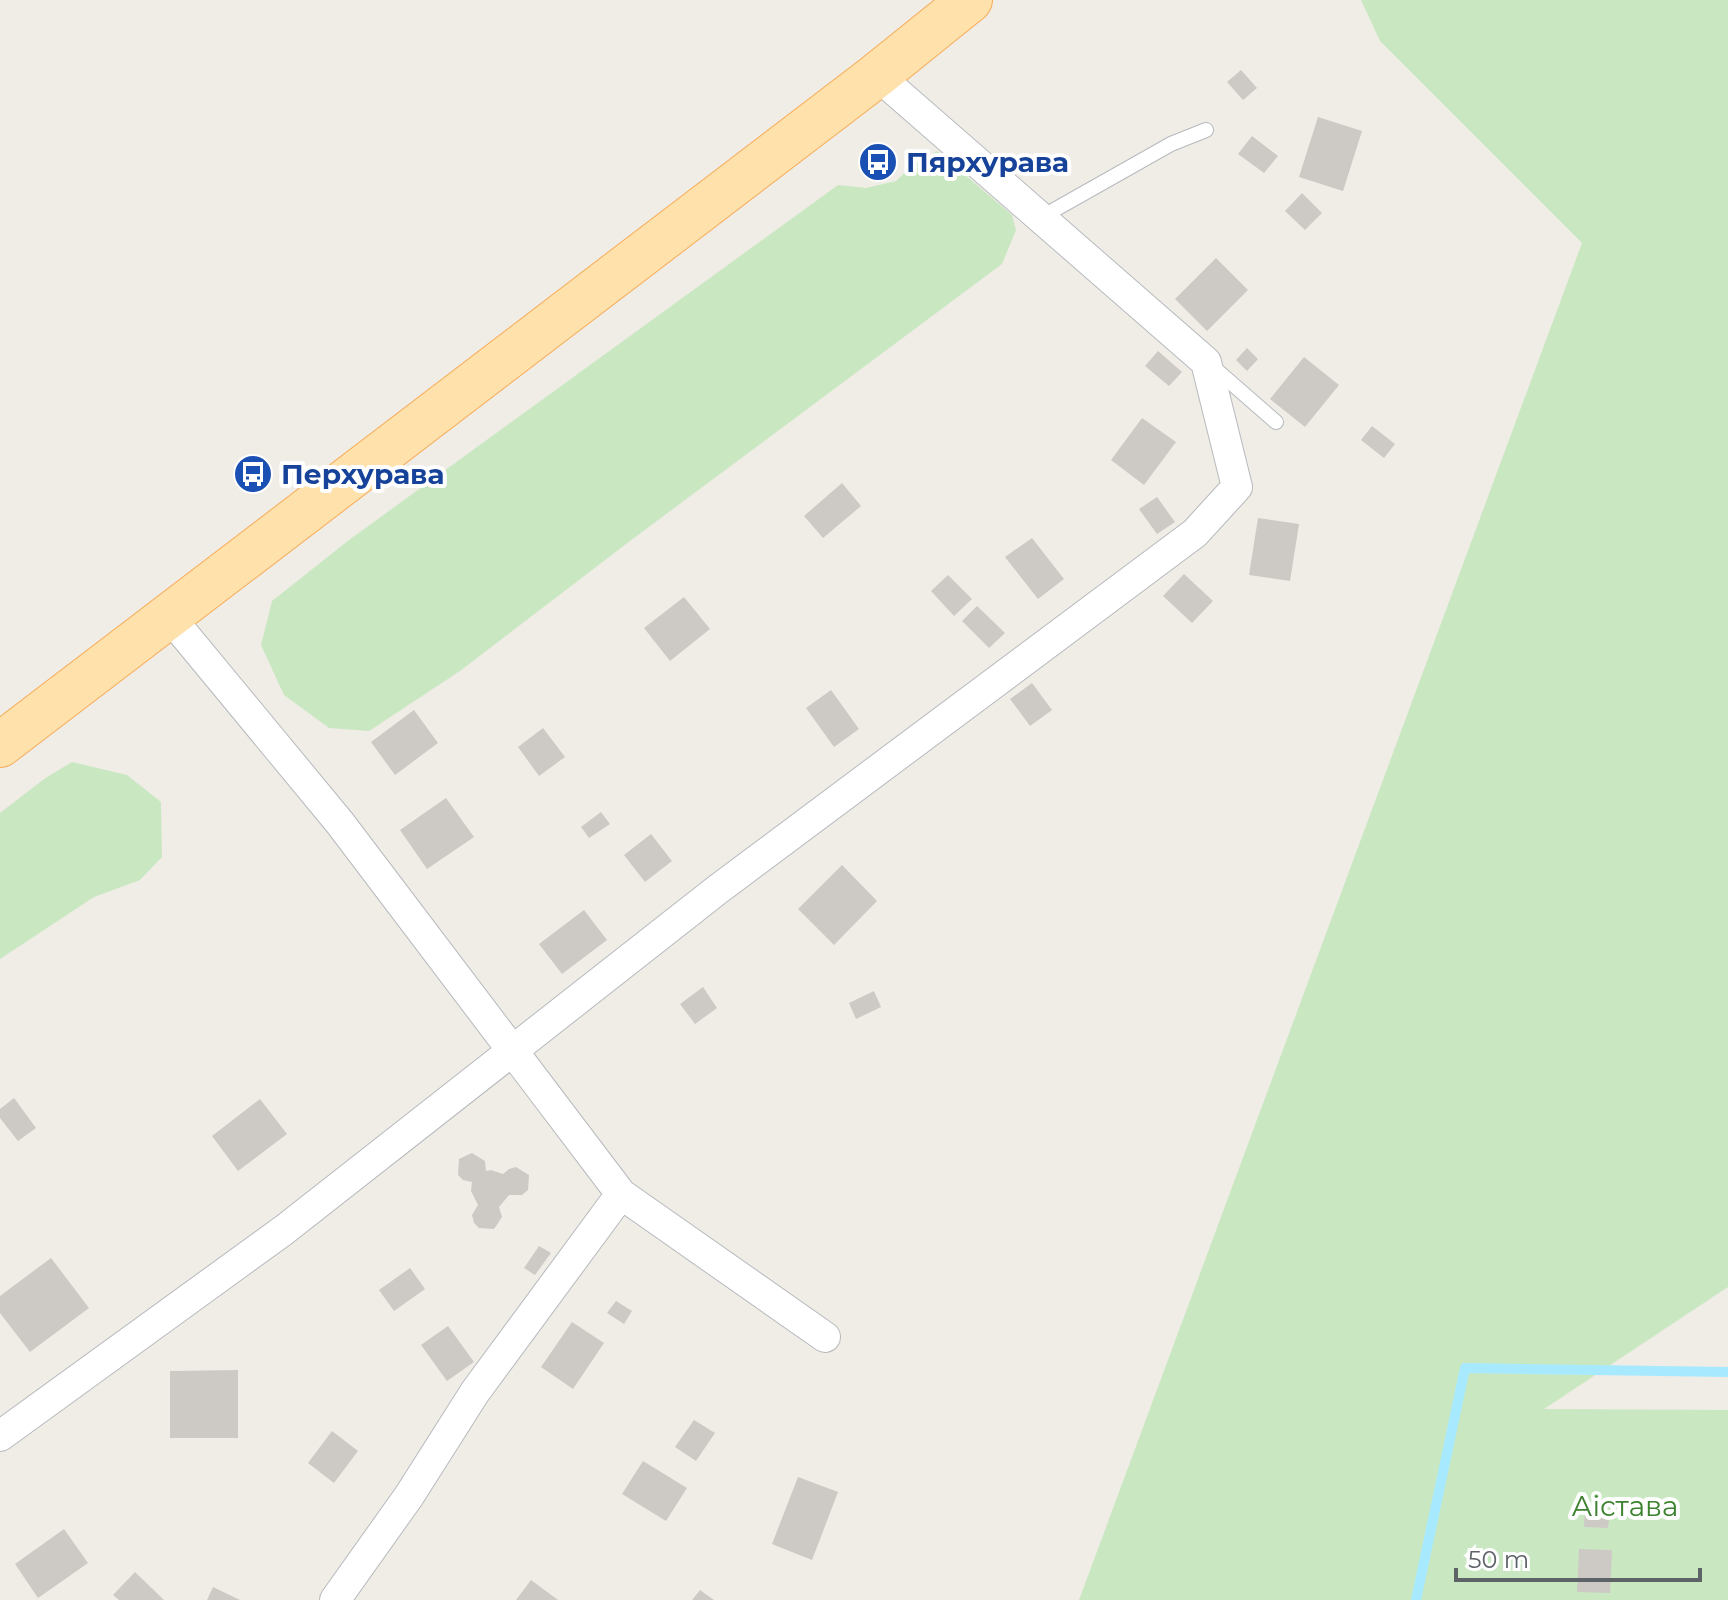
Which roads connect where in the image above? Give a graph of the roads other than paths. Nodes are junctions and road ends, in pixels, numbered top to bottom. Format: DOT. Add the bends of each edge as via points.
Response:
graph roads {
  1 [pos="970,0"];
  2 [pos="877,75"];
  3 [pos="1206,130"];
  4 [pos="1040,218"];
  5 [pos="1206,362"];
  6 [pos="1276,422"];
  7 [pos="169,616"];
  8 [pos="0,745"];
  9 [pos="510,1050"];
  10 [pos="621,1194"];
  11 [pos="825,1337"];
  12 [pos="0,1436"];
  13 [pos="335,1600"];
  1 -- 2 [label="main road"];
  2 -- 4 [label="street"];
  2 -- 7 [label="main road"];
  3 -- 4 [label="lane" via="1171,144"];
  4 -- 5 [label="street"];
  5 -- 6 [label="lane"];
  5 -- 9 [label="street" via="1237,487 1195,533"];
  7 -- 8 [label="main road"];
  7 -- 9 [label="street" via="340,823"];
  9 -- 10 [label="street"];
  9 -- 12 [label="street" via="284,1230"];
  10 -- 11 [label="street"];
  10 -- 13 [label="street" via="475,1392"];
}
